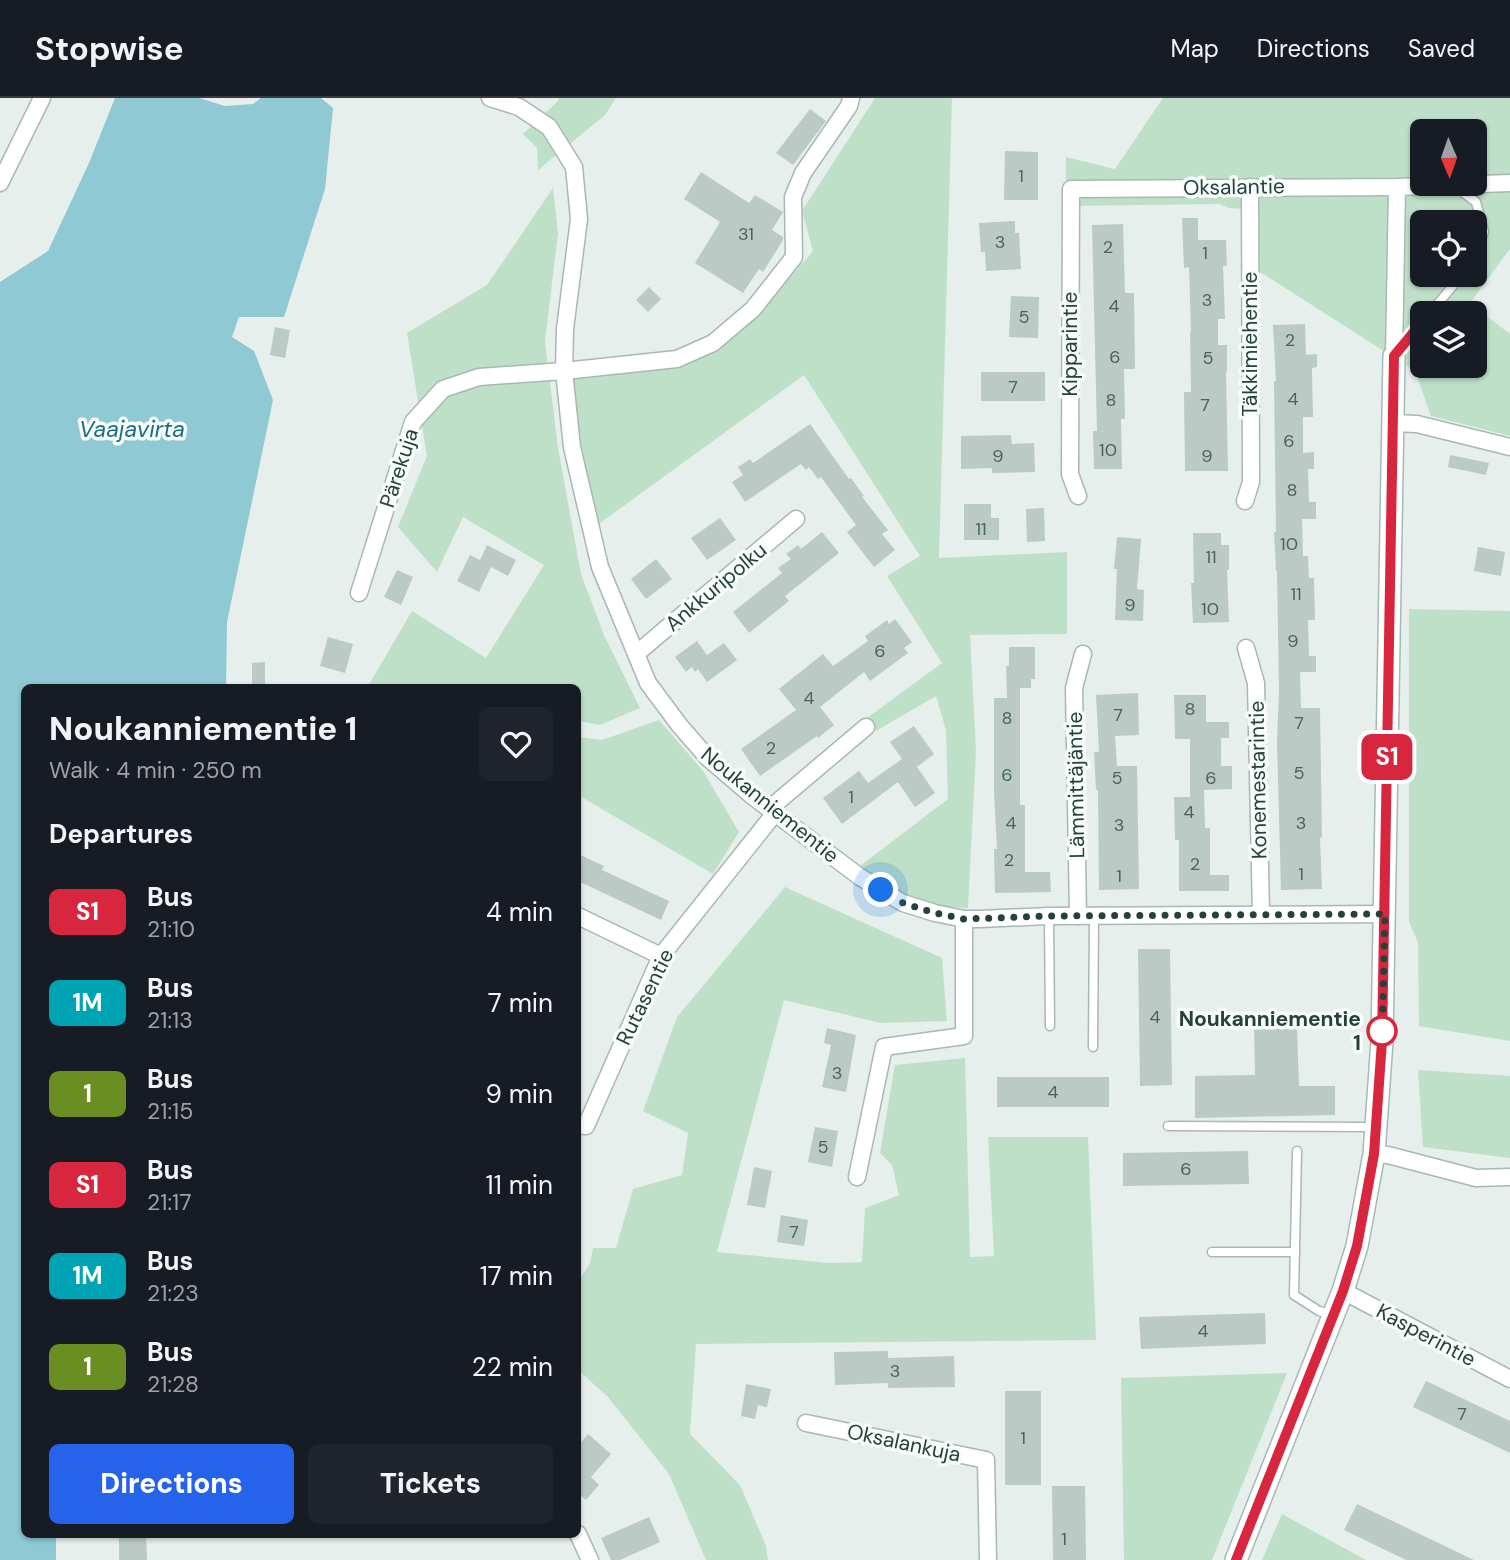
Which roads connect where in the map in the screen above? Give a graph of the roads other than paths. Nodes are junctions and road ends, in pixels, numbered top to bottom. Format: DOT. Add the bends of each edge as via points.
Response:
graph roads {
  1 [pos="42,98"];
  2 [pos="490,98"];
  3 [pos="851,98"];
  4 [pos="0,183"];
  5 [pos="1488,183"];
  6 [pos="1510,183"];
  7 [pos="1410,186"];
  8 [pos="1250,187"];
  9 [pos="1397,187"];
  10 [pos="1071,189"];
  11 [pos="1468,196"];
  12 [pos="1478,210"];
  13 [pos="1452,287"];
  14 [pos="1440,301"];
  15 [pos="1410,337"];
  16 [pos="1394,356"];
  17 [pos="564,371"];
  18 [pos="1392,423"];
  19 [pos="1510,447"];
  20 [pos="1077,496"];
  21 [pos="1245,500"];
  22 [pos="796,519"];
  23 [pos="359,593"];
  24 [pos="1246,648"];
  25 [pos="636,654"];
  26 [pos="1083,654"];
  27 [pos="866,727"];
  28 [pos="772,811"];
  29 [pos="1261,914"];
  30 [pos="1385,914"];
  31 [pos="1049,916"];
  32 [pos="1086,916"];
  33 [pos="581,917"];
  34 [pos="964,919"];
  35 [pos="661,956"];
  36 [pos="1050,1027"];
  37 [pos="1093,1047"];
  38 [pos="582,1125"];
  39 [pos="1168,1126"];
  40 [pos="1376,1127"];
  41 [pos="1297,1151"];
  42 [pos="1374,1154"];
  43 [pos="857,1177"];
  44 [pos="1510,1177"];
  45 [pos="1212,1252"];
  46 [pos="1295,1252"];
  47 [pos="1343,1291"];
  48 [pos="1334,1315"];
  49 [pos="1510,1379"];
  50 [pos="806,1423"];
  51 [pos="580,1538"];
  52 [pos="590,1560"];
  53 [pos="988,1560"];
  54 [pos="1236,1560"];
  1 -- 4 [label="street"];
  2 -- 17 [label="street, Noukanniementie" via="519,107 549,127 574,167 579,219"];
  3 -- 17 [label="street, Pärekuja" via="803,173 793,197 794,257 753,309 713,343 677,359"];
  5 -- 6 [label="street, Oksalantie"];
  7 -- 9 [label="street, Oksalantie"];
  8 -- 9 [label="street, Oksalantie"];
  8 -- 10 [label="street, Oksalantie"];
  8 -- 21 [label="street, Täkkimiehentie" via="1251,482"];
  9 -- 16 [label="street"];
  10 -- 20 [label="street, Kipparintie" via="1070,474"];
  11 -- 12 [label="lane"];
  13 -- 14 [label="lane"];
  15 -- 16 [label="lane"];
  16 -- 18 [label="street"];
  17 -- 23 [label="street, Pärekuja" via="479,377 443,389 413,422"];
  17 -- 25 [label="street, Noukanniementie" via="572,447 600,567"];
  18 -- 19 [label="street" via="1417,424"];
  18 -- 30 [label="street"];
  22 -- 25 [label="street, Ankkuripolku"];
  24 -- 29 [label="street, Konemestarintie" via="1256,682"];
  25 -- 28 [label="street, Noukanniementie" via="648,683 680,726 708,758"];
  26 -- 32 [label="street, Lämmittäjäntie" via="1074,688"];
  27 -- 28 [label="street, Rutasentie"];
  28 -- 34 [label="street, Noukanniementie" via="903,903"];
  28 -- 35 [label="street, Rutasentie"];
  29 -- 30 [label="street, Noukanniementie"];
  29 -- 32 [label="street, Noukanniementie"];
  30 -- 40 [label="street"];
  31 -- 32 [label="street, Noukanniementie"];
  31 -- 34 [label="street, Noukanniementie"];
  31 -- 36 [label="lane"];
  32 -- 37 [label="lane"];
  33 -- 35 [label="street"];
  34 -- 43 [label="street" via="964,1036 884,1047"];
  35 -- 38 [label="street, Rutasentie"];
  39 -- 40 [label="lane"];
  40 -- 42 [label="street"];
  41 -- 46 [label="lane"];
  42 -- 44 [label="street" via="1476,1178"];
  42 -- 47 [label="street" via="1357,1246"];
  45 -- 46 [label="lane"];
  46 -- 48 [label="lane" via="1294,1295"];
  47 -- 48 [label="street"];
  47 -- 49 [label="street, Kasperintie"];
  48 -- 54 [label="street"];
  50 -- 53 [label="street, Oksalankuja" via="986,1460"];
  51 -- 52 [label="street"];
}
